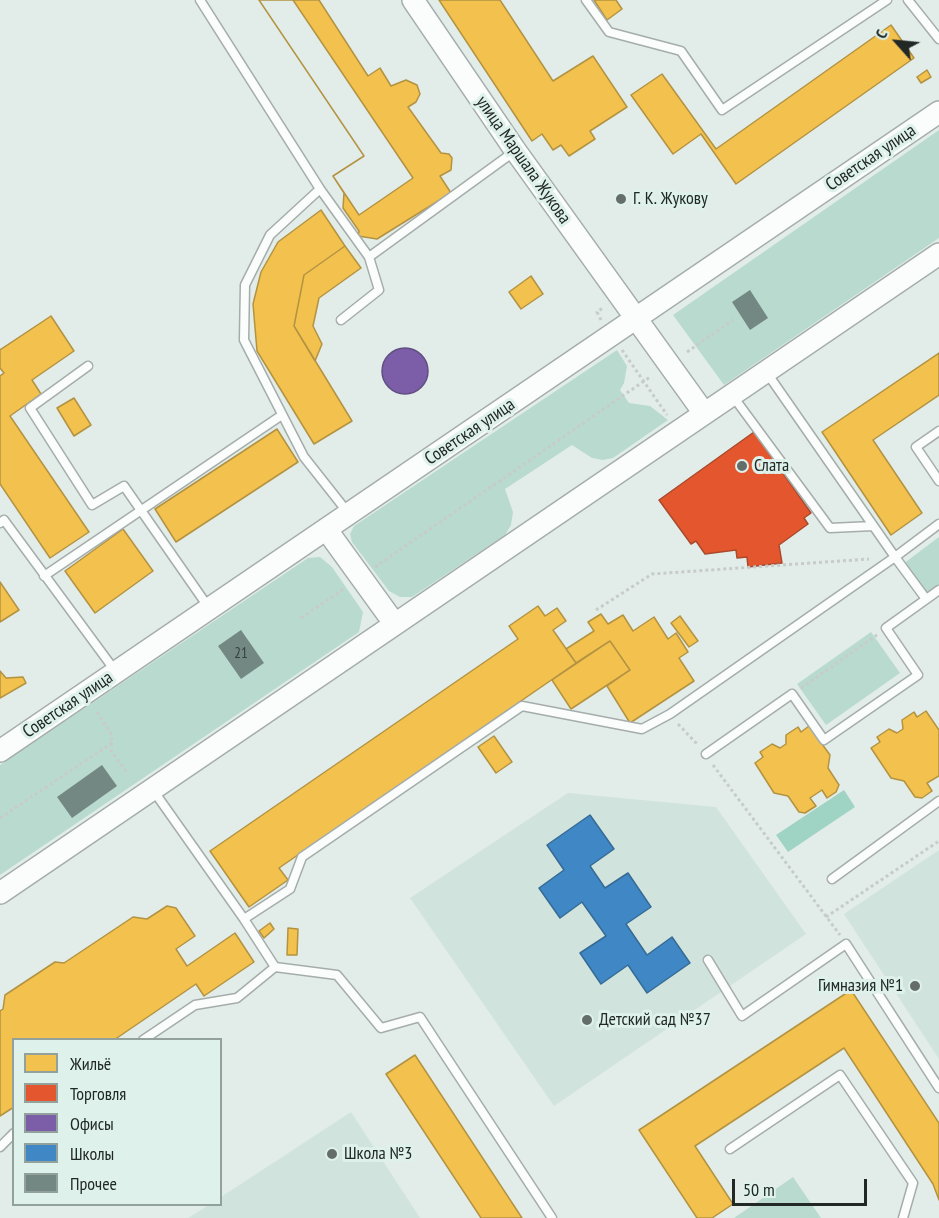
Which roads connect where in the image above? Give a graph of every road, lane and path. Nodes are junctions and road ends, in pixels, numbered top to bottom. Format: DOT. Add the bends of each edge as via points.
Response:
graph roads {
  1 [pos="200,0"];
  2 [pos="413,0"];
  3 [pos="586,0"];
  4 [pos="887,0"];
  5 [pos="908,0"];
  6 [pos="939,39"];
  7 [pos="939,112"];
  8 [pos="516,150"];
  9 [pos="320,189"];
  10 [pos="939,254"];
  11 [pos="369,257"];
  12 [pos="608,304"];
  13 [pos="635,319"];
  14 [pos="341,320"];
  15 [pos="733,320"];
  16 [pos="606,326"];
  17 [pos="622,349"];
  18 [pos="687,352"];
  19 [pos="88,366"];
  20 [pos="766,372"];
  21 [pos="650,377"];
  22 [pos="644,381"];
  23 [pos="732,395"];
  24 [pos="704,414"];
  25 [pos="282,415"];
  26 [pos="667,416"];
  27 [pos="939,431"];
  28 [pos="939,481"];
  29 [pos="140,511"];
  30 [pos="349,514"];
  31 [pos="0,523"];
  32 [pos="939,524"];
  33 [pos="873,526"];
  34 [pos="326,529"];
  35 [pos="895,557"];
  36 [pos="44,576"];
  37 [pos="360,577"];
  38 [pos="939,590"];
  39 [pos="926,599"];
  40 [pos="210,609"];
  41 [pos="596,610"];
  42 [pos="301,618"];
  43 [pos="394,623"];
  44 [pos="886,628"];
  45 [pos="116,673"];
  46 [pos="792,694"];
  47 [pos="97,712"];
  48 [pos="670,714"];
  49 [pos="112,743"];
  50 [pos="0,751"];
  51 [pos="706,754"];
  52 [pos="128,774"];
  53 [pos="152,789"];
  54 [pos="939,801"];
  55 [pos="0,818"];
  56 [pos="939,841"];
  57 [pos="832,879"];
  58 [pos="0,893"];
  59 [pos="826,917"];
  60 [pos="244,919"];
  61 [pos="846,944"];
  62 [pos="708,960"];
  63 [pos="275,967"];
  64 [pos="146,1038"];
  65 [pos="939,1088"];
  66 [pos="12,1135"];
  67 [pos="0,1147"];
  68 [pos="730,1149"];
  69 [pos="552,1218"];
  70 [pos="903,1218"];
  1 -- 9 [label="lane"];
  2 -- 8 [label="street, улица Маршала Жукова"];
  3 -- 4 [label="lane" via="609,32 681,51 722,110"];
  5 -- 6 [label="lane"];
  7 -- 13 [label="street, Советская улица"];
  8 -- 11 [label="lane"];
  8 -- 13 [label="street, улица Маршала Жукова"];
  9 -- 11 [label="lane"];
  9 -- 25 [label="lane" via="270,235 245,285 244,340"];
  10 -- 20 [label="street"];
  11 -- 14 [label="lane" via="379,290"];
  12 -- 16 [label="path" via="597,312"];
  13 -- 24 [label="street, улица Маршала Жукова"];
  13 -- 30 [label="street, Советская улица"];
  15 -- 18 [label="path"];
  17 -- 22 [label="path"];
  19 -- 29 [label="lane" via="30,408 92,505 124,486"];
  20 -- 23 [label="street"];
  20 -- 33 [label="lane"];
  21 -- 22 [label="path"];
  22 -- 26 [label="path"];
  22 -- 37 [label="path"];
  23 -- 24 [label="street"];
  23 -- 33 [label="lane" via="830,528"];
  24 -- 43 [label="street"];
  25 -- 29 [label="lane"];
  25 -- 30 [label="lane" via="304,457"];
  27 -- 28 [label="lane" via="916,447"];
  29 -- 36 [label="lane"];
  29 -- 40 [label="lane"];
  30 -- 34 [label="street, Советская улица"];
  31 -- 36 [label="lane" via="4,520"];
  32 -- 35 [label="lane"];
  33 -- 35 [label="lane"];
  34 -- 37 [label="street"];
  34 -- 40 [label="street, Советская улица"];
  35 -- 39 [label="lane"];
  35 -- 41 [label="path" via="652,574"];
  35 -- 48 [label="lane"];
  36 -- 45 [label="lane"];
  37 -- 42 [label="path"];
  37 -- 43 [label="street"];
  38 -- 39 [label="lane"];
  39 -- 44 [label="lane"];
  40 -- 45 [label="street, Советская улица"];
  43 -- 53 [label="street"];
  44 -- 46 [label="path"];
  44 -- 46 [label="lane" via="918,675 824,740"];
  45 -- 50 [label="street, Советская улица"];
  46 -- 51 [label="lane"];
  47 -- 49 [label="path" via="112,735"];
  48 -- 51 [label="path"];
  48 -- 60 [label="lane" via="642,729 522,706 302,857 290,889"];
  49 -- 52 [label="path" via="111,751"];
  49 -- 55 [label="path"];
  51 -- 59 [label="path"];
  53 -- 58 [label="street"];
  53 -- 60 [label="lane"];
  54 -- 57 [label="lane"];
  56 -- 59 [label="path"];
  59 -- 61 [label="path"];
  60 -- 63 [label="lane"];
  61 -- 62 [label="lane" via="742,1016"];
  61 -- 65 [label="lane"];
  63 -- 64 [label="lane" via="237,998 195,1005"];
  63 -- 69 [label="lane" via="337,975 381,1028 420,1017"];
  66 -- 67 [label="lane"];
  68 -- 70 [label="lane" via="840,1075 913,1182"];
}
